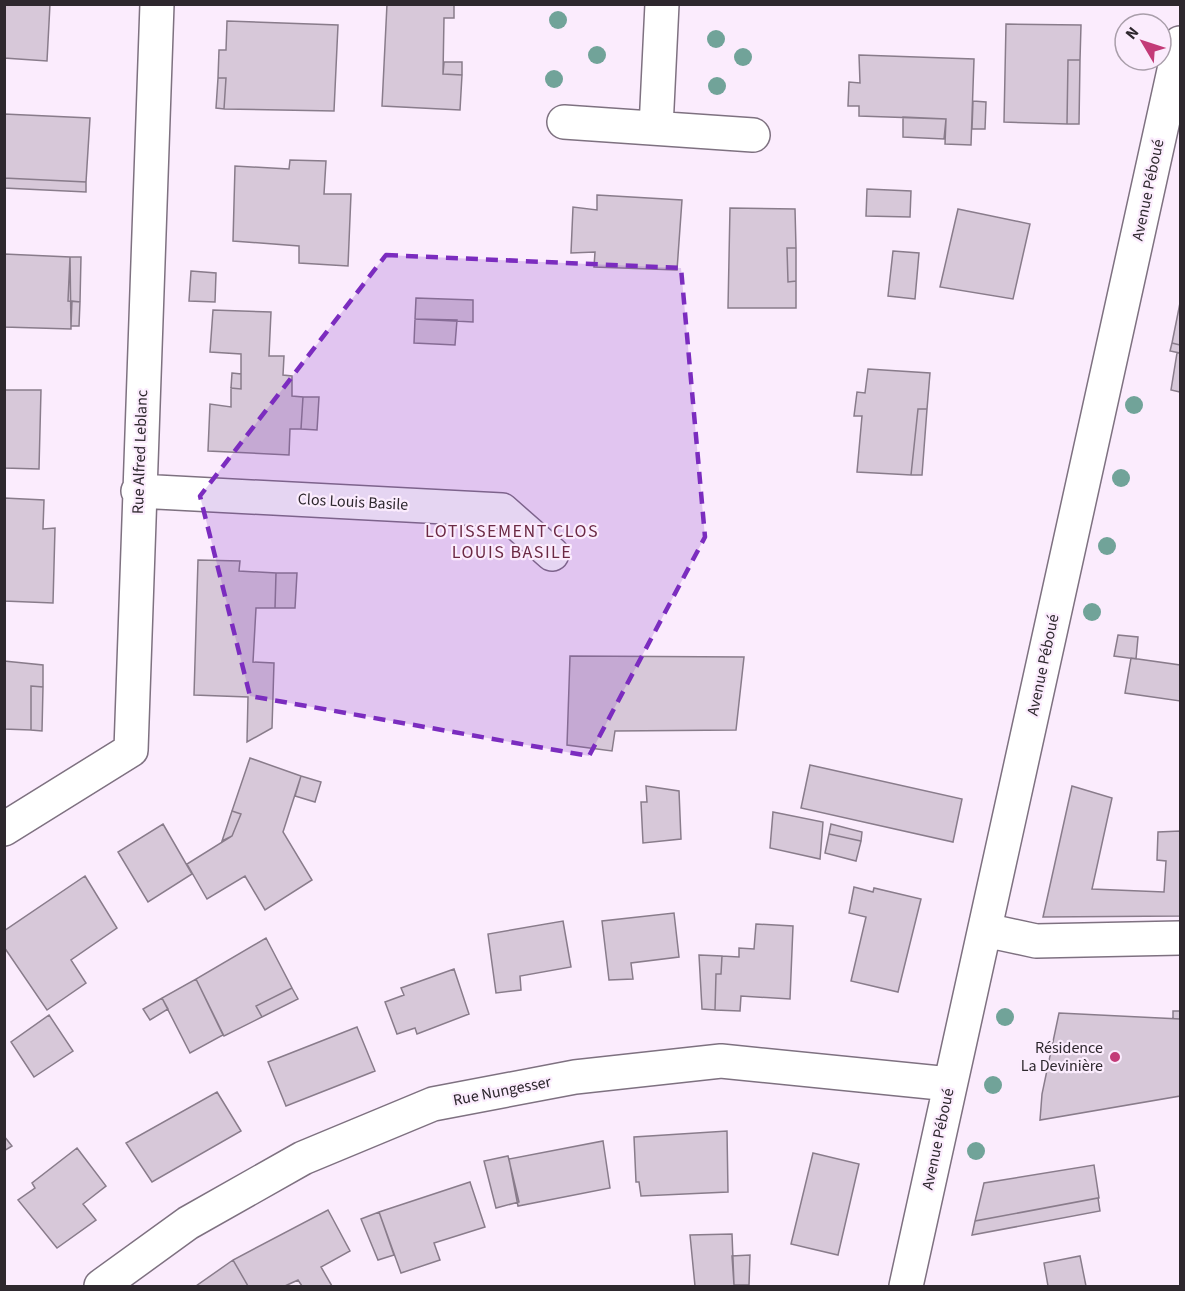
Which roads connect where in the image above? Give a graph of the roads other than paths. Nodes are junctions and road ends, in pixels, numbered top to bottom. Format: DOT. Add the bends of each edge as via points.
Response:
graph roads {
  1 [pos="157,4"];
  2 [pos="662,4"];
  3 [pos="1180,43"];
  4 [pos="564,122"];
  5 [pos="656,128"];
  6 [pos="753,135"];
  7 [pos="138,491"];
  8 [pos="552,554"];
  9 [pos="4,829"];
  10 [pos="985,930"];
  11 [pos="1180,938"];
  12 [pos="950,1084"];
  13 [pos="100,1287"];
  14 [pos="906,1287"];
  1 -- 7 [label="street, Rue Alfred Leblanc"];
  2 -- 5 [label="street"];
  3 -- 10 [label="street, Avenue Péboué"];
  4 -- 5 [label="street"];
  5 -- 6 [label="street"];
  7 -- 8 [label="street, Clos Louis Basile" via="502,510"];
  7 -- 9 [label="street, Rue Alfred Leblanc" via="131,750"];
  10 -- 11 [label="street" via="1036,940"];
  10 -- 12 [label="street, Avenue Péboué"];
  12 -- 13 [label="street, Rue Nungesser" via="721,1061 575,1077 433,1104 303,1158 188,1223"];
  12 -- 14 [label="street, Avenue Péboué"];
}
